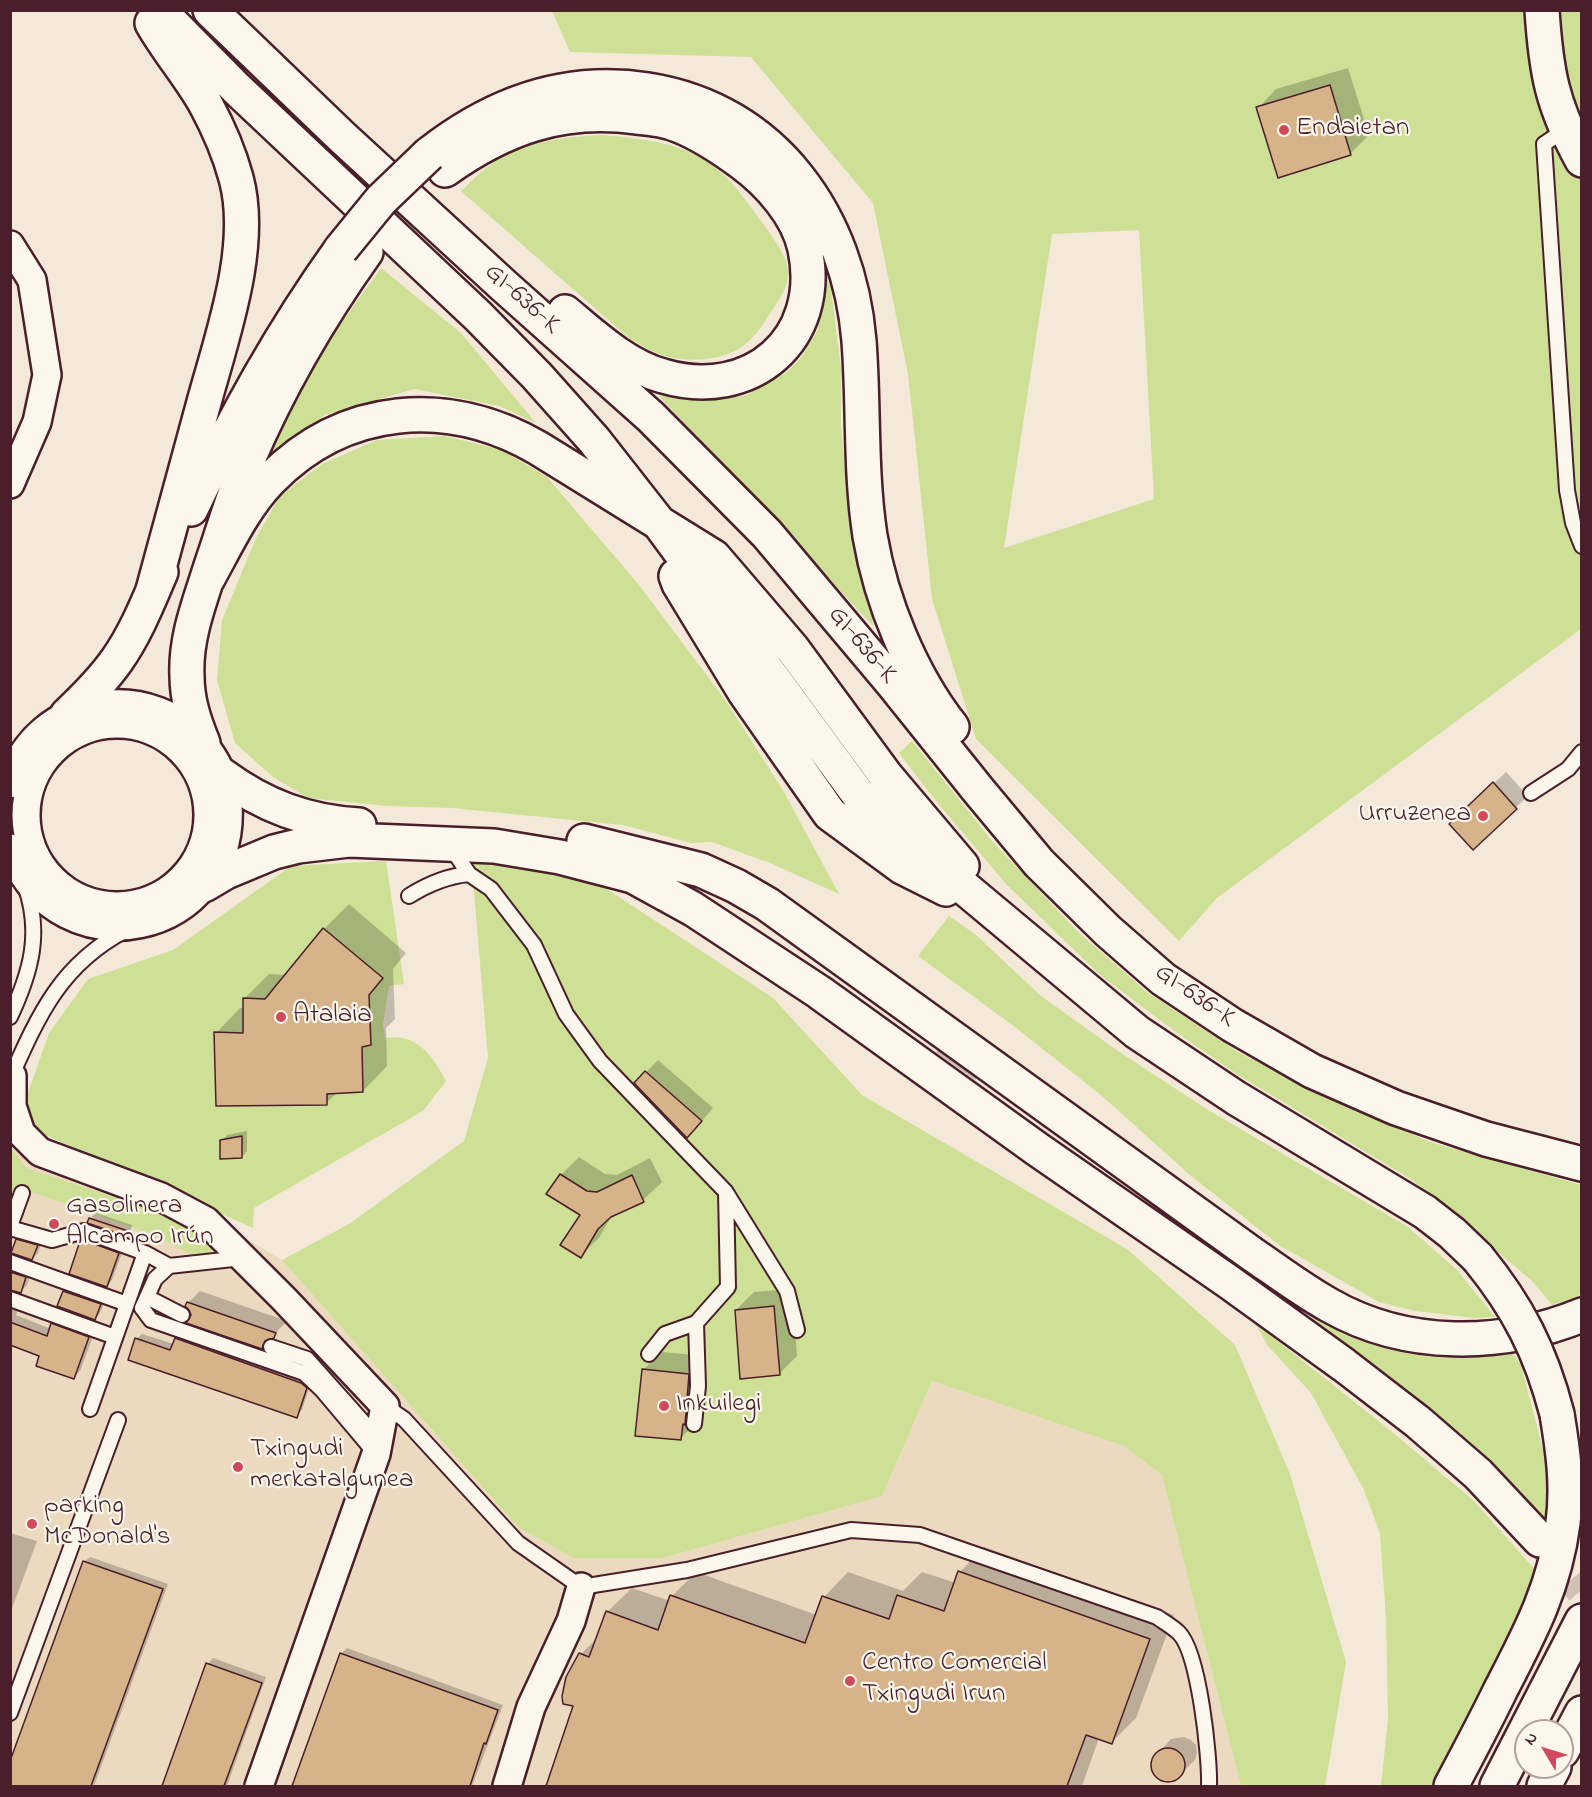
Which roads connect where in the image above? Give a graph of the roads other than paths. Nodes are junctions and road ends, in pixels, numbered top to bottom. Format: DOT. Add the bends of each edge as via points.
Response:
graph roads {
  1 [pos="145,10"];
  2 [pos="159,10"];
  3 [pos="210,10"];
  4 [pos="224,10"];
  5 [pos="1542,10"];
  6 [pos="1566,129"];
  7 [pos="1581,160"];
  8 [pos="437,162"];
  9 [pos="10,245"];
  10 [pos="354,250"];
  11 [pos="10,484"];
  12 [pos="659,523"];
  13 [pos="1581,546"];
  14 [pos="207,580"];
  15 [pos="153,591"];
  16 [pos="67,715"];
  17 [pos="40,734"];
  18 [pos="203,742"];
  19 [pos="10,747"];
  20 [pos="1581,752"];
  21 [pos="222,775"];
  22 [pos="10,784"];
  23 [pos="1531,793"];
  24 [pos="449,844"];
  25 [pos="14,857"];
  26 [pos="469,874"];
  27 [pos="204,885"];
  28 [pos="409,896"];
  29 [pos="986,904"];
  30 [pos="133,915"];
  31 [pos="10,1017"];
  32 [pos="1312,1071"];
  33 [pos="11,1077"];
  34 [pos="1581,1164"];
  35 [pos="726,1192"];
  36 [pos="22,1193"];
  37 [pos="10,1227"];
  38 [pos="145,1253"];
  39 [pos="243,1258"];
  40 [pos="10,1263"];
  41 [pos="169,1266"];
  42 [pos="147,1297"];
  43 [pos="10,1299"];
  44 [pos="127,1304"];
  45 [pos="182,1315"];
  46 [pos="1581,1315"];
  47 [pos="696,1323"];
  48 [pos="797,1330"];
  49 [pos="116,1337"];
  50 [pos="271,1347"];
  51 [pos="650,1354"];
  52 [pos="385,1406"];
  53 [pos="90,1409"];
  54 [pos="118,1420"];
  55 [pos="694,1424"];
  56 [pos="377,1447"];
  57 [pos="1540,1540"];
  58 [pos="581,1587"];
  59 [pos="1581,1621"];
  60 [pos="10,1713"];
  61 [pos="1581,1713"];
  62 [pos="1574,1727"];
  63 [pos="259,1786"];
  64 [pos="507,1786"];
  65 [pos="1209,1786"];
  66 [pos="1451,1786"];
  67 [pos="1497,1786"];
  1 -- 15 [label="main road" via="204,102 227,149 237,181 241,214 234,286"];
  2 -- 12 [label="main road, GI-636-K" via="537,376"];
  3 -- 32 [label="main road, GI-636-K" via="341,136 651,417 766,534 1040,863 1108,931 1173,985"];
  4 -- 8 [label="main road" via="486,247 629,361 663,376 704,382 736,377 765,364 784,347 801,322 810,276 805,246 793,218 754,172 678,125 611,113 558,117"];
  5 -- 6 [label="main road" via="1551,88"];
  6 -- 7 [label="main road"];
  6 -- 13 [label="lane" via="1544,144 1567,490"];
  8 -- 10 [label="main road, bridge" via="381,200"];
  8 -- 32 [label="main road" via="477,120 530,98 585,87 623,86 662,92 706,106 747,127 784,160 818,204 839,249 850,288 859,338 870,538 901,638 916,670 945,718 1057,852 1166,954"];
  9 -- 11 [label="street" via="32,280 47,375 38,422"];
  10 -- 14 [label="main road" via="267,418 230,509"];
  10 -- 15 [label="main road" via="303,302 237,414"];
  12 -- 14 [label="main road" via="515,435 441,414 390,416 337,433 312,446 269,480"];
  12 -- 29 [label="main road, GI-636-K" via="714,557 792,648 886,776 970,876"];
  12 -- 29 [label="main road, GI-636-K" via="690,580 842,804 915,860"];
  14 -- 18 [label="main road" via="191,633 187,676 189,699"];
  15 -- 16 [label="main road" via="117,659"];
  16 -- 17 [label="street"];
  16 -- 18 [label="street" via="109,703 140,706 170,716"];
  17 -- 19 [label="lane"];
  17 -- 22 [label="street" via="24,752"];
  18 -- 21 [label="street"];
  20 -- 23 [label="lane" via="1568,770"];
  21 -- 27 [label="street" via="228,803 227,832 219,860"];
  21 -- 46 [label="main road" via="278,809 322,822 536,835 589,842 701,870 767,904 1242,1247 1329,1305 1355,1318 1410,1335 1468,1340 1526,1333"];
  24 -- 26 [label="lane"];
  24 -- 27 [label="main road" via="349,840 298,846 250,861"];
  24 -- 57 [label="main road" via="494,846 561,857 633,876 693,909 819,992 1344,1365 1478,1474"];
  25 -- 30 [label="street" via="30,886 67,915 112,927"];
  25 -- 31 [label="lane" via="33,917 33,956"];
  26 -- 28 [label="lane" via="453,875"];
  26 -- 35 [label="lane" via="491,889 534,945 566,1014 600,1061"];
  27 -- 30 [label="street" via="184,904 161,917"];
  29 -- 66 [label="main road, GI-636-K, bridge" via="1137,1032 1236,1098 1415,1205 1452,1233 1478,1258 1519,1314 1548,1379 1557,1413 1563,1449 1563,1521 1557,1557 1534,1626"];
  30 -- 30 [label="street" via="188,873 201,852 208,805 196,768 175,744 144,727 93,726 54,748 41,764 27,800 29,839 46,873 60,886 76,897"];
  30 -- 33 [label="lane" via="63,980 39,1015"];
  32 -- 34 [label="main road, GI-636-K" via="1396,1108"];
  33 -- 39 [label="street" via="12,1106 21,1133 40,1152 161,1197 206,1221"];
  35 -- 47 [label="lane" via="728,1287"];
  35 -- 48 [label="lane" via="787,1291"];
  36 -- 37 [label="lane"];
  37 -- 38 [label="lane" via="52,1240 84,1231"];
  38 -- 41 [label="lane"];
  38 -- 44 [label="lane"];
  39 -- 41 [label="lane"];
  39 -- 52 [label="street"];
  40 -- 44 [label="lane"];
  41 -- 42 [label="lane" via="155,1279"];
  42 -- 45 [label="lane"];
  42 -- 56 [label="lane" via="142,1308 152,1320 304,1373"];
  43 -- 49 [label="lane"];
  44 -- 49 [label="lane"];
  47 -- 51 [label="lane" via="665,1334"];
  47 -- 55 [label="lane" via="698,1386"];
  49 -- 53 [label="lane"];
  50 -- 56 [label="lane" via="307,1359"];
  52 -- 56 [label="street"];
  52 -- 58 [label="lane" via="404,1419 518,1543"];
  54 -- 60 [label="lane"];
  56 -- 63 [label="street"];
  58 -- 64 [label="street" via="571,1621 531,1707"];
  58 -- 65 [label="lane" via="687,1570 851,1530 920,1534 1157,1617 1181,1634 1196,1669"];
  59 -- 67 [label="main road"];
  61 -- 62 [label="main road"];
}
